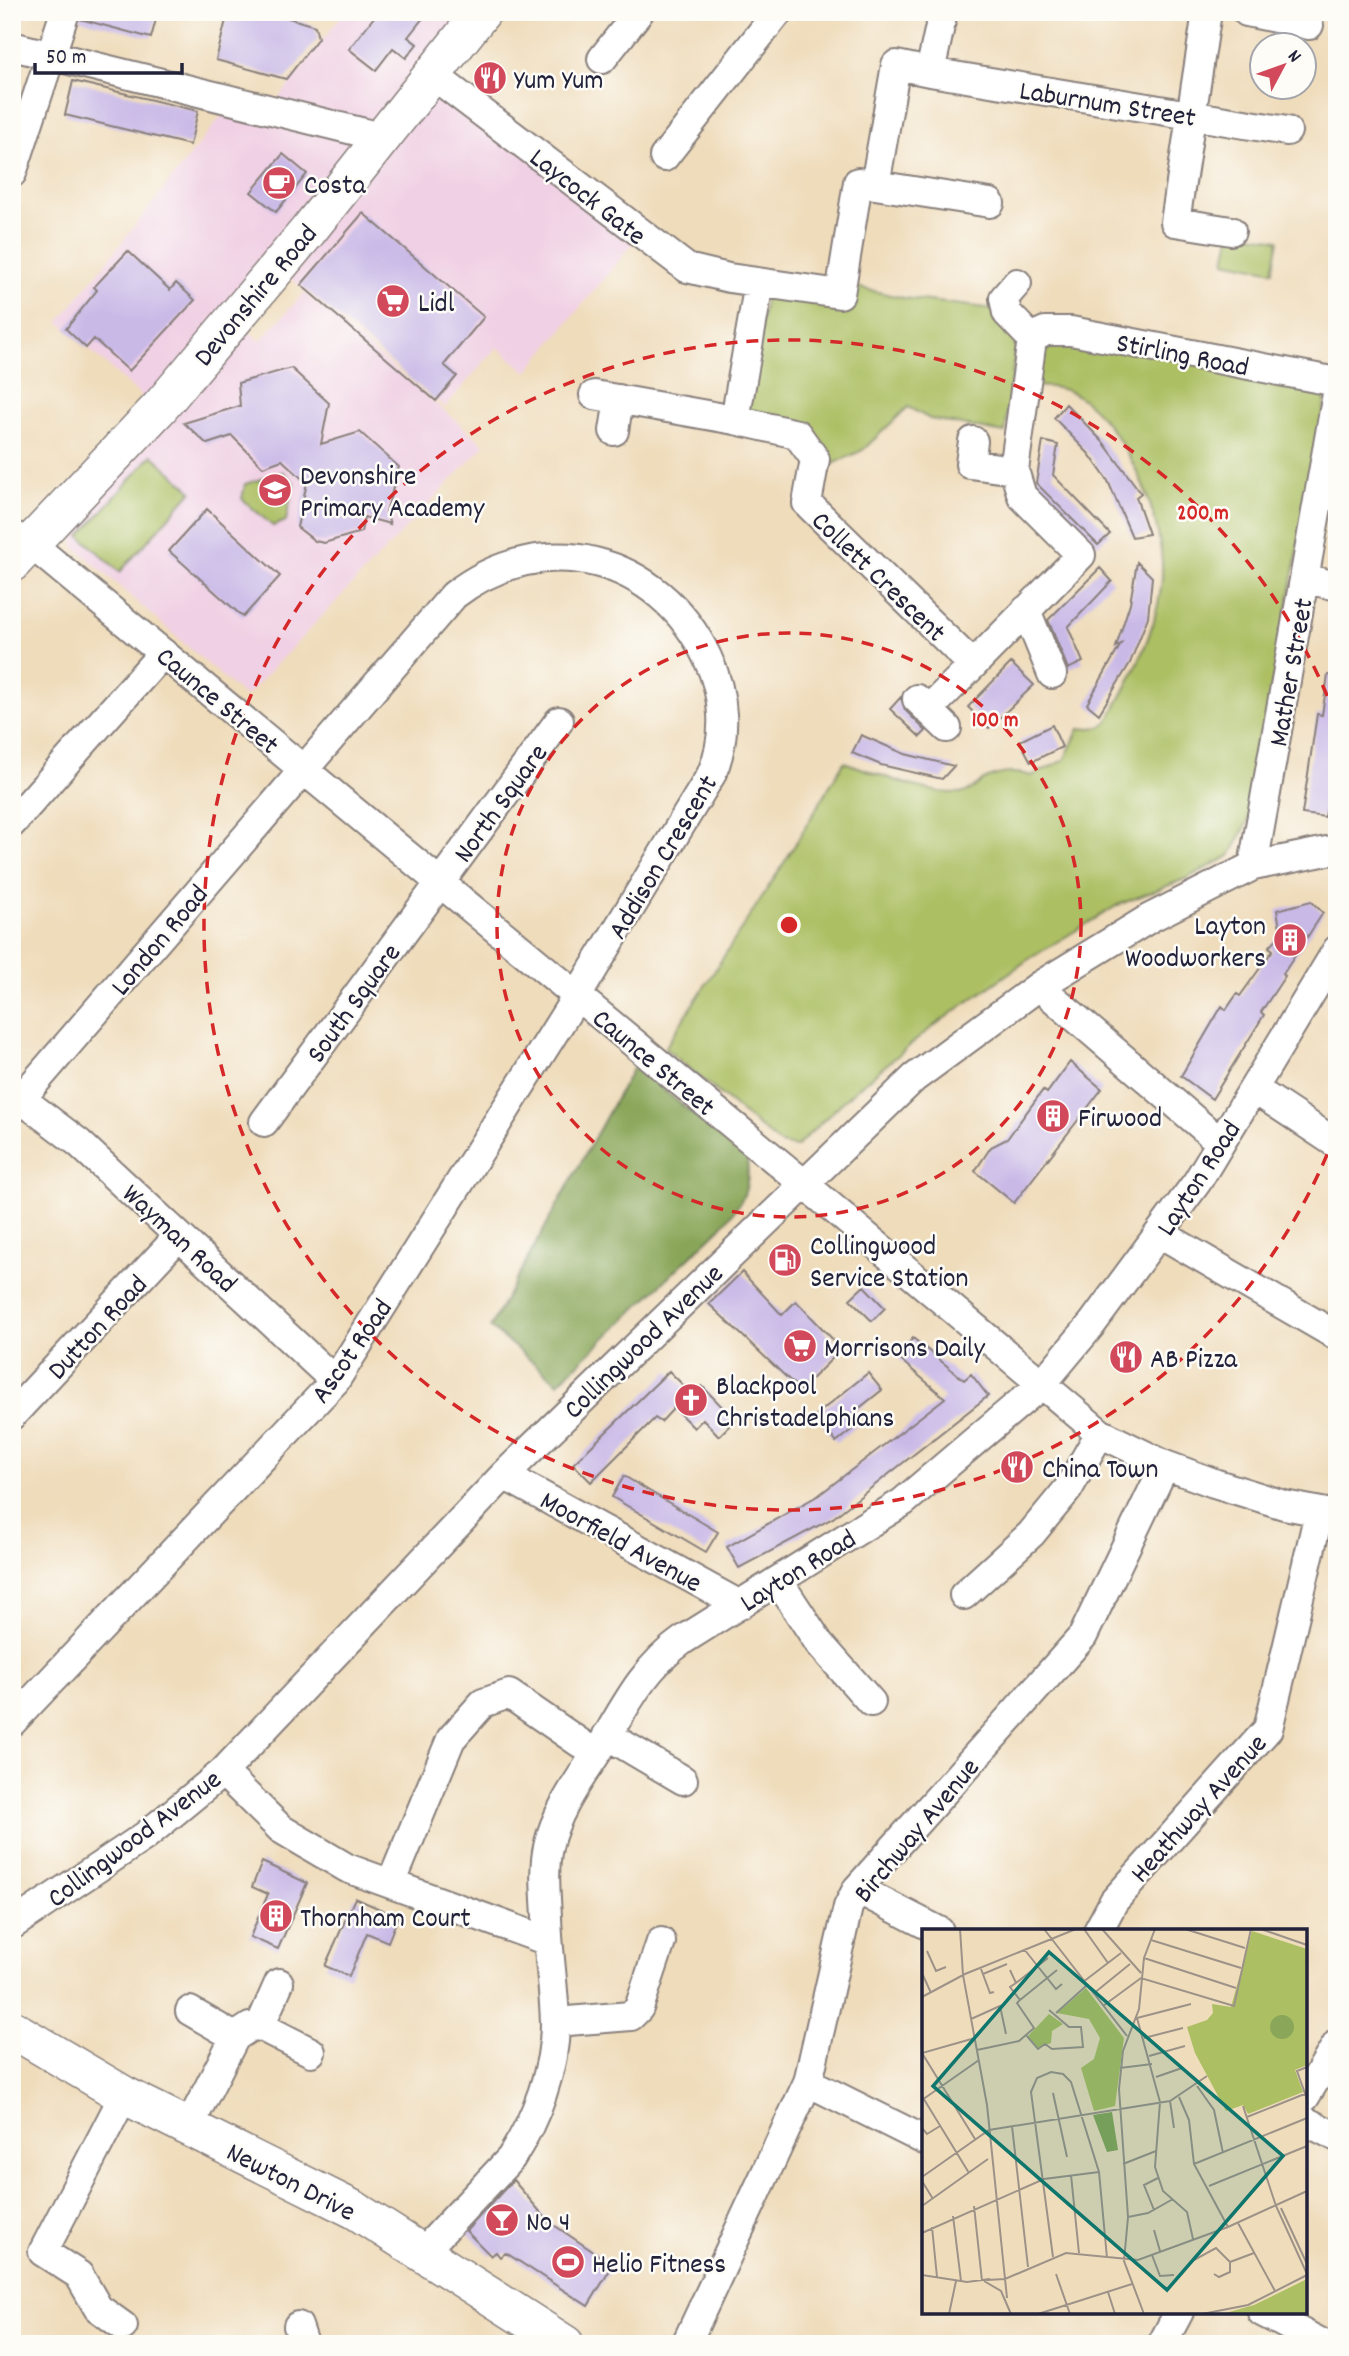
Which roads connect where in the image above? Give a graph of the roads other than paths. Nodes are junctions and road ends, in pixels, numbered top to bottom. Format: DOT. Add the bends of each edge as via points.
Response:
graph roads {
  1 [pos="65,12"];
  2 [pos="482,12"];
  3 [pos="639,12"];
  4 [pos="778,12"];
  5 [pos="943,12"];
  6 [pos="1207,12"];
  7 [pos="1247,12"];
  8 [pos="1309,24"];
  9 [pos="12,46"];
  10 [pos="51,55"];
  11 [pos="601,59"];
  12 [pos="930,72"];
  13 [pos="433,75"];
  14 [pos="1190,116"];
  15 [pos="1287,131"];
  16 [pos="381,137"];
  17 [pos="664,157"];
  18 [pos="12,173"];
  19 [pos="875,185"];
  20 [pos="990,203"];
  21 [pos="1231,231"];
  22 [pos="760,283"];
  23 [pos="1017,283"];
  24 [pos="1032,340"];
  25 [pos="1337,382"];
  26 [pos="1337,394"];
  27 [pos="735,420"];
  28 [pos="614,431"];
  29 [pos="974,441"];
  30 [pos="1331,461"];
  31 [pos="1014,470"];
  32 [pos="18,547"];
  33 [pos="1306,579"];
  34 [pos="1337,586"];
  35 [pos="1026,610"];
  36 [pos="163,653"];
  37 [pos="973,664"];
  38 [pos="1051,675"];
  39 [pos="931,712"];
  40 [pos="559,721"];
  41 [pos="302,769"];
  42 [pos="12,822"];
  43 [pos="1337,849"];
  44 [pos="1254,866"];
  45 [pos="440,883"];
  46 [pos="1333,966"];
  47 [pos="1039,986"];
  48 [pos="577,996"];
  49 [pos="1254,1089"];
  50 [pos="16,1100"];
  51 [pos="264,1122"];
  52 [pos="1220,1142"];
  53 [pos="1337,1144"];
  54 [pos="803,1182"];
  55 [pos="1161,1234"];
  56 [pos="179,1236"];
  57 [pos="1337,1336"];
  58 [pos="335,1381"];
  59 [pos="1041,1385"];
  60 [pos="12,1415"];
  61 [pos="1100,1433"];
  62 [pos="1165,1465"];
  63 [pos="504,1475"];
  64 [pos="1328,1514"];
  65 [pos="779,1582"];
  66 [pos="964,1595"];
  67 [pos="740,1605"];
  68 [pos="871,1702"];
  69 [pos="12,1723"];
  70 [pos="602,1744"];
  71 [pos="223,1772"];
  72 [pos="683,1780"];
  73 [pos="391,1884"];
  74 [pos="858,1889"];
  75 [pos="12,1925"];
  76 [pos="935,1929"];
  77 [pos="1099,1929"];
  78 [pos="548,1941"];
  79 [pos="661,1942"];
  80 [pos="279,1983"];
  81 [pos="190,2011"];
  82 [pos="555,2022"];
  83 [pos="12,2029"];
  84 [pos="248,2031"];
  85 [pos="1337,2043"];
  86 [pos="311,2052"];
  87 [pos="808,2082"];
  88 [pos="1307,2094"];
  89 [pos="124,2095"];
  90 [pos="1307,2122"];
  91 [pos="188,2128"];
  92 [pos="1337,2137"];
  93 [pos="922,2139"];
  94 [pos="423,2252"];
  95 [pos="1178,2314"];
  96 [pos="1266,2314"];
  97 [pos="123,2326"];
  98 [pos="565,2344"];
  99 [pos="685,2344"];
  100 [pos="1161,2344"];
  101 [pos="1323,2344"];
  1 -- 10 [label="street"];
  2 -- 13 [label="main road, Devonshire Road"];
  3 -- 11 [label="street"];
  4 -- 17 [label="street"];
  5 -- 12 [label="street"];
  6 -- 14 [label="street"];
  7 -- 8 [label="street"];
  9 -- 10 [label="street"];
  10 -- 16 [label="street"];
  10 -- 18 [label="street"];
  12 -- 14 [label="street, Laburnum Street"];
  12 -- 19 [label="street, Laburnum Street" via="896,65"];
  13 -- 16 [label="main road, Devonshire Road"];
  13 -- 22 [label="street, Laycock Gate" via="687,268"];
  14 -- 15 [label="street, Laburnum Street"];
  14 -- 21 [label="street" via="1175,222"];
  16 -- 32 [label="main road, Devonshire Road" via="160,407"];
  19 -- 20 [label="street"];
  19 -- 22 [label="street" via="858,182 840,294"];
  22 -- 27 [label="street"];
  23 -- 24 [label="street" via="1004,298 1007,313"];
  24 -- 25 [label="street, Stirling Road" via="1045,331 1071,331"];
  24 -- 31 [label="street"];
  26 -- 30 [label="street, Mather Street"];
  27 -- 28 [label="street" via="606,397"];
  27 -- 37 [label="street, Collett Crescent" via="797,434 815,459 807,503"];
  29 -- 31 [label="street" via="970,464"];
  30 -- 33 [label="street, Mather Street"];
  31 -- 35 [label="street, Collett Crescent" via="1023,496 1081,555"];
  32 -- 36 [label="street, Caunce Street"];
  33 -- 34 [label="street"];
  33 -- 44 [label="street, Mather Street"];
  35 -- 37 [label="street, Collett Crescent"];
  35 -- 38 [label="street"];
  36 -- 41 [label="street, Caunce Street"];
  36 -- 42 [label="street"];
  37 -- 39 [label="street, Collett Crescent"];
  40 -- 45 [label="street, North Square"];
  41 -- 45 [label="street, Caunce Street"];
  41 -- 48 [label="street, Addison Crescent" via="454,595 472,581 519,564 566,558 612,565 655,590 690,625 712,667 720,690 719,756"];
  41 -- 50 [label="street, London Road"];
  43 -- 44 [label="street, Collingwood Avenue"];
  44 -- 47 [label="street, Collingwood Avenue" via="1150,918"];
  45 -- 48 [label="street, Caunce Street"];
  45 -- 51 [label="street, South Square"];
  46 -- 49 [label="street, Layton Road"];
  47 -- 52 [label="street"];
  47 -- 54 [label="street, Collingwood Avenue" via="914,1078"];
  48 -- 54 [label="street, Caunce Street"];
  48 -- 58 [label="street, Ascot Road"];
  49 -- 52 [label="street, Layton Road"];
  49 -- 53 [label="street"];
  50 -- 56 [label="street, Wayman Road" via="79,1143"];
  52 -- 55 [label="street, Layton Road"];
  54 -- 59 [label="street, Caunce Street"];
  54 -- 63 [label="street, Collingwood Avenue"];
  55 -- 57 [label="street"];
  55 -- 59 [label="street, Layton Road"];
  56 -- 58 [label="street, Wayman Road"];
  56 -- 60 [label="street, Dutton Road"];
  58 -- 69 [label="street, Ascot Road"];
  59 -- 61 [label="street, Caunce Street"];
  59 -- 65 [label="street, Layton Road" via="903,1502"];
  61 -- 62 [label="street, Caunce Street"];
  61 -- 66 [label="street" via="1068,1489 1031,1534"];
  62 -- 64 [label="street, Caunce Street" via="1240,1492"];
  62 -- 74 [label="street, Birchway Avenue" via="1083,1636"];
  63 -- 67 [label="street, Moorfield Avenue"];
  63 -- 71 [label="street, Collingwood Avenue"];
  64 -- 77 [label="street, Heathway Avenue" via="1268,1729 1114,1901"];
  65 -- 67 [label="street, Layton Road"];
  65 -- 68 [label="street" via="819,1643"];
  67 -- 70 [label="street, Layton Road" via="659,1658"];
  70 -- 72 [label="street"];
  70 -- 73 [label="street" via="509,1694 483,1703 451,1738"];
  70 -- 78 [label="street, Layton Road" via="565,1807 548,1847"];
  71 -- 73 [label="street" via="281,1829 347,1868"];
  71 -- 75 [label="street, Collingwood Avenue" via="145,1836"];
  73 -- 78 [label="street"];
  74 -- 76 [label="street"];
  74 -- 87 [label="street, Birchway Avenue" via="848,1907"];
  78 -- 82 [label="street, Layton Road"];
  79 -- 82 [label="street" via="639,2008 631,2016"];
  80 -- 84 [label="street"];
  81 -- 84 [label="street"];
  82 -- 94 [label="street, Layton Road" via="552,2058 522,2142"];
  83 -- 89 [label="main road, Newton Drive"];
  84 -- 86 [label="street"];
  84 -- 91 [label="street"];
  85 -- 88 [label="street"];
  87 -- 93 [label="street"];
  87 -- 99 [label="street, Birchway Avenue"];
  89 -- 91 [label="main road, Newton Drive"];
  89 -- 97 [label="street" via="43,2252 79,2275 98,2308"];
  90 -- 92 [label="street"];
  91 -- 94 [label="main road, Newton Drive" via="345,2205"];
  94 -- 98 [label="main road, Newton Drive"];
  95 -- 100 [label="street"];
  96 -- 101 [label="street"];
}
